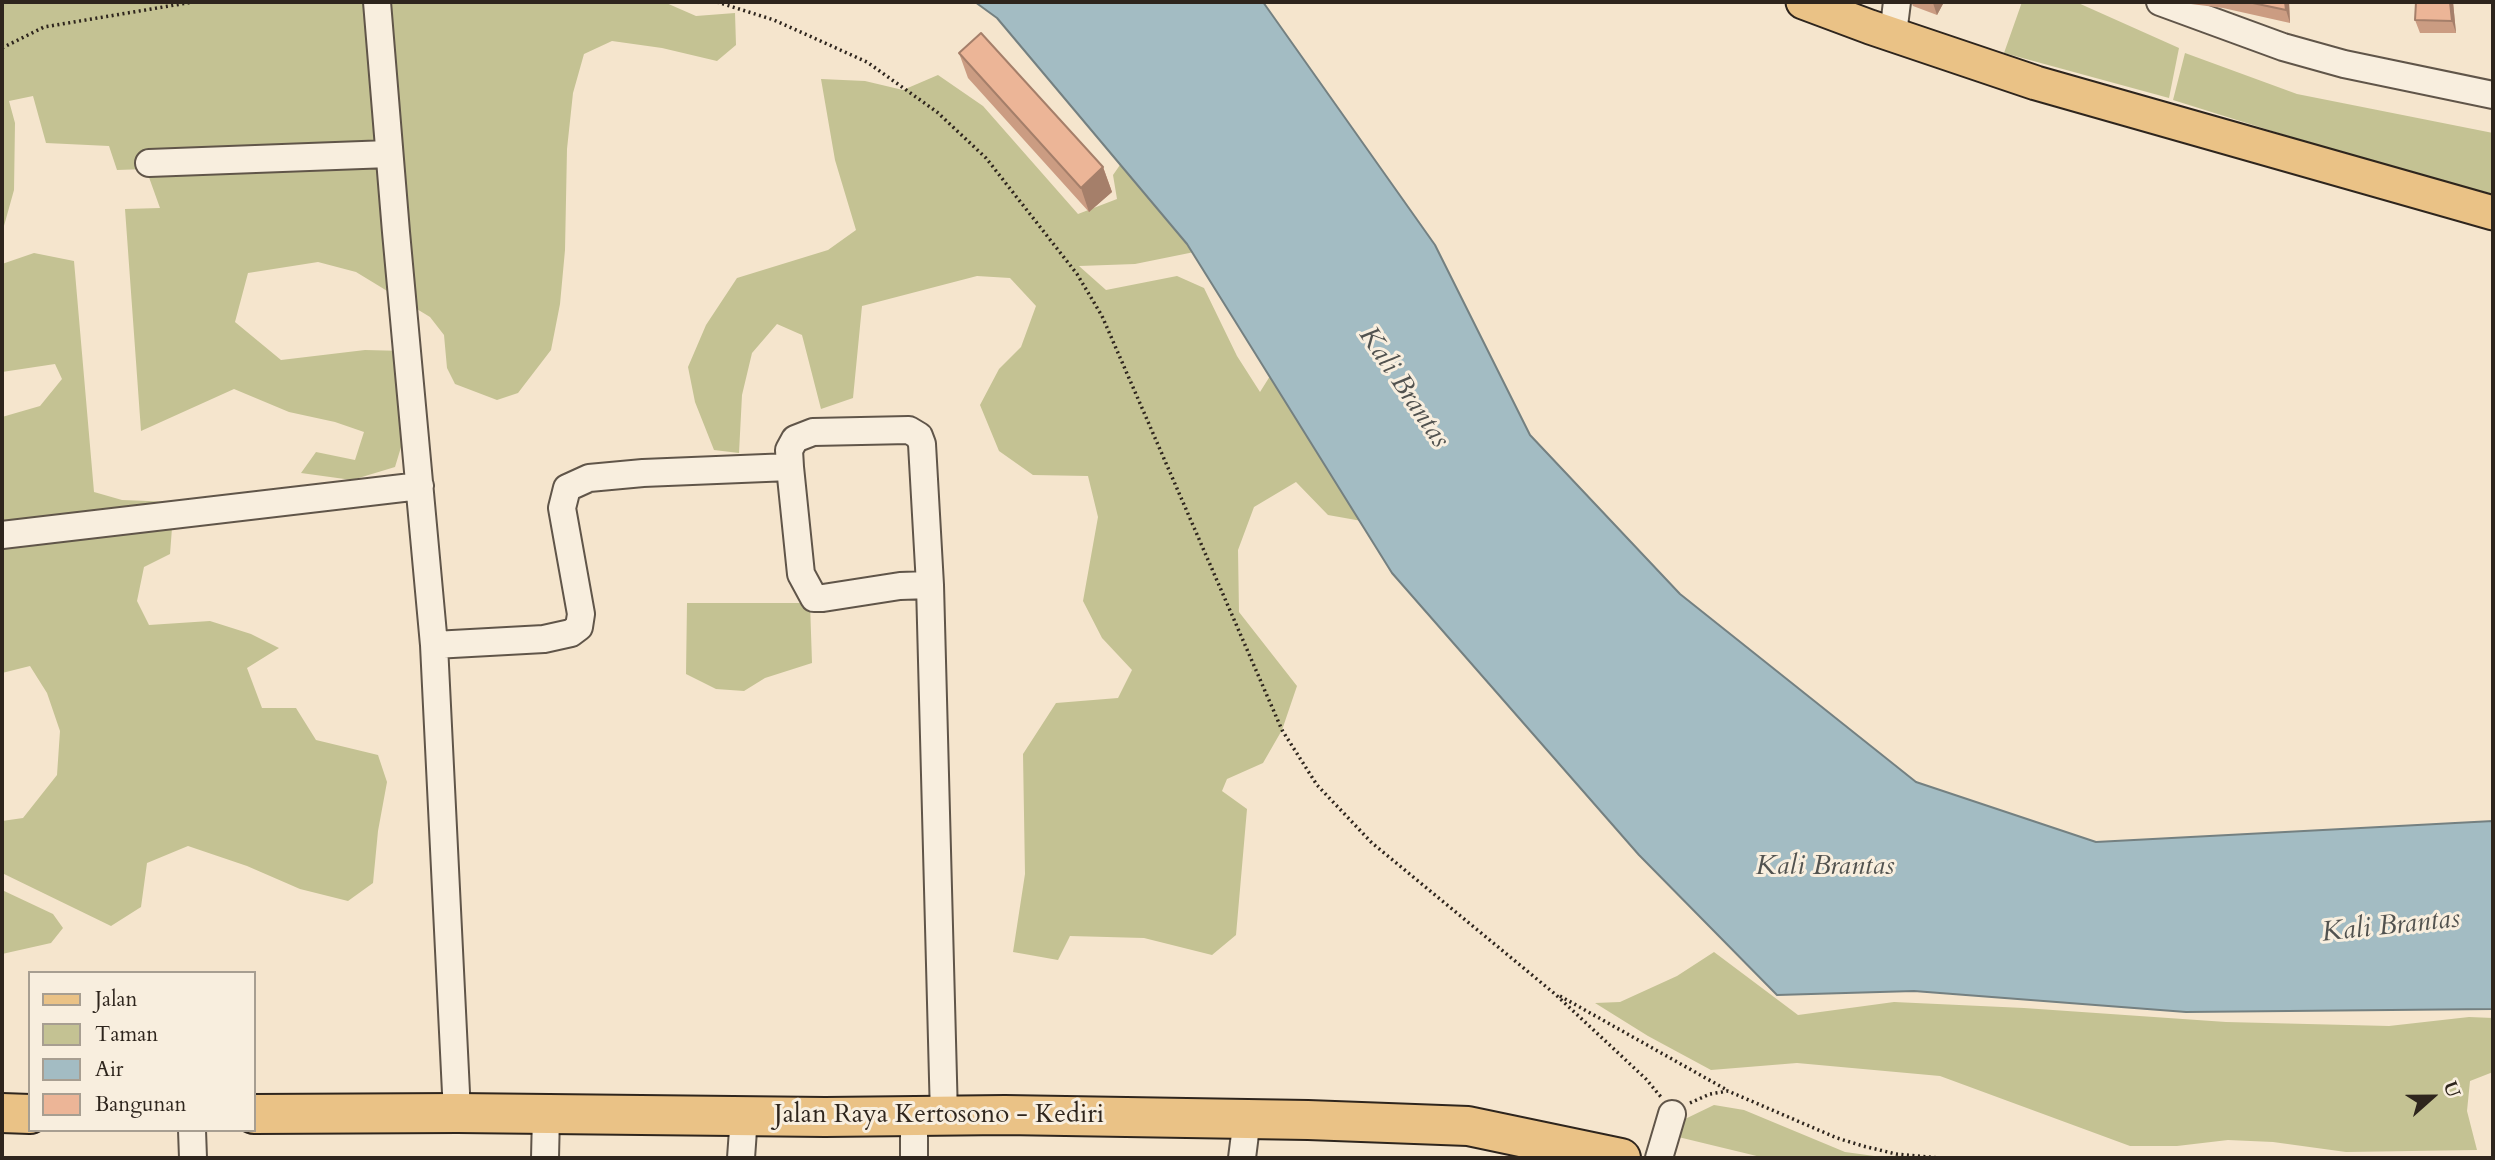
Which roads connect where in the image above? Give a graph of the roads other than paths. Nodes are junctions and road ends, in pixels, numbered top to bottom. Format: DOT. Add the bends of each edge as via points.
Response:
graph roads {
  1 [pos="377,2"];
  2 [pos="1803,2"];
  3 [pos="1897,2"];
  4 [pos="2160,2"];
  5 [pos="1893,34"];
  6 [pos="2493,95"];
  7 [pos="390,155"];
  8 [pos="149,163"];
  9 [pos="2493,214"];
  10 [pos="790,467"];
  11 [pos="419,486"];
  12 [pos="2,535"];
  13 [pos="930,585"];
  14 [pos="434,645"];
  15 [pos="2,1113"];
  16 [pos="457,1113"];
  17 [pos="28,1114"];
  18 [pos="256,1114"];
  19 [pos="1672,1114"];
  20 [pos="545,1115"];
  21 [pos="929,1115"];
  22 [pos="744,1116"];
  23 [pos="1247,1118"];
  24 [pos="192,1132"];
  25 [pos="194,1158"];
  26 [pos="545,1158"];
  27 [pos="741,1158"];
  28 [pos="914,1158"];
  29 [pos="1242,1158"];
  30 [pos="1621,1158"];
  31 [pos="1659,1158"];
  1 -- 7 [label="street"];
  2 -- 5 [label="main road"];
  3 -- 5 [label="street"];
  4 -- 6 [label="street" via="2332,61"];
  5 -- 9 [label="main road" via="2036,83"];
  7 -- 8 [label="street"];
  7 -- 11 [label="street"];
  10 -- 13 [label="street" via="801,574 814,597"];
  10 -- 13 [label="street" via="789,450 795,439 813,432 909,430 919,436"];
  10 -- 14 [label="street" via="643,473 575,483 567,488 562,508 581,614 579,627 544,639"];
  11 -- 12 [label="street"];
  11 -- 14 [label="street"];
  13 -- 21 [label="street"];
  14 -- 16 [label="street"];
  15 -- 17 [label="highway"];
  16 -- 18 [label="highway, Jalan Raya Kertosono - Kediri"];
  16 -- 20 [label="highway, Jalan Raya Kertosono - Kediri"];
  19 -- 31 [label="street"];
  20 -- 22 [label="highway, Jalan Raya Kertosono - Kediri"];
  20 -- 26 [label="street"];
  21 -- 22 [label="highway, Jalan Raya Kertosono - Kediri"];
  21 -- 23 [label="highway, Jalan Raya Kertosono - Kediri"];
  21 -- 28 [label="street"];
  22 -- 27 [label="street"];
  23 -- 29 [label="street"];
  23 -- 30 [label="highway, Jalan Raya Kertosono - Kediri" via="1468,1126"];
  24 -- 25 [label="street"];
}
